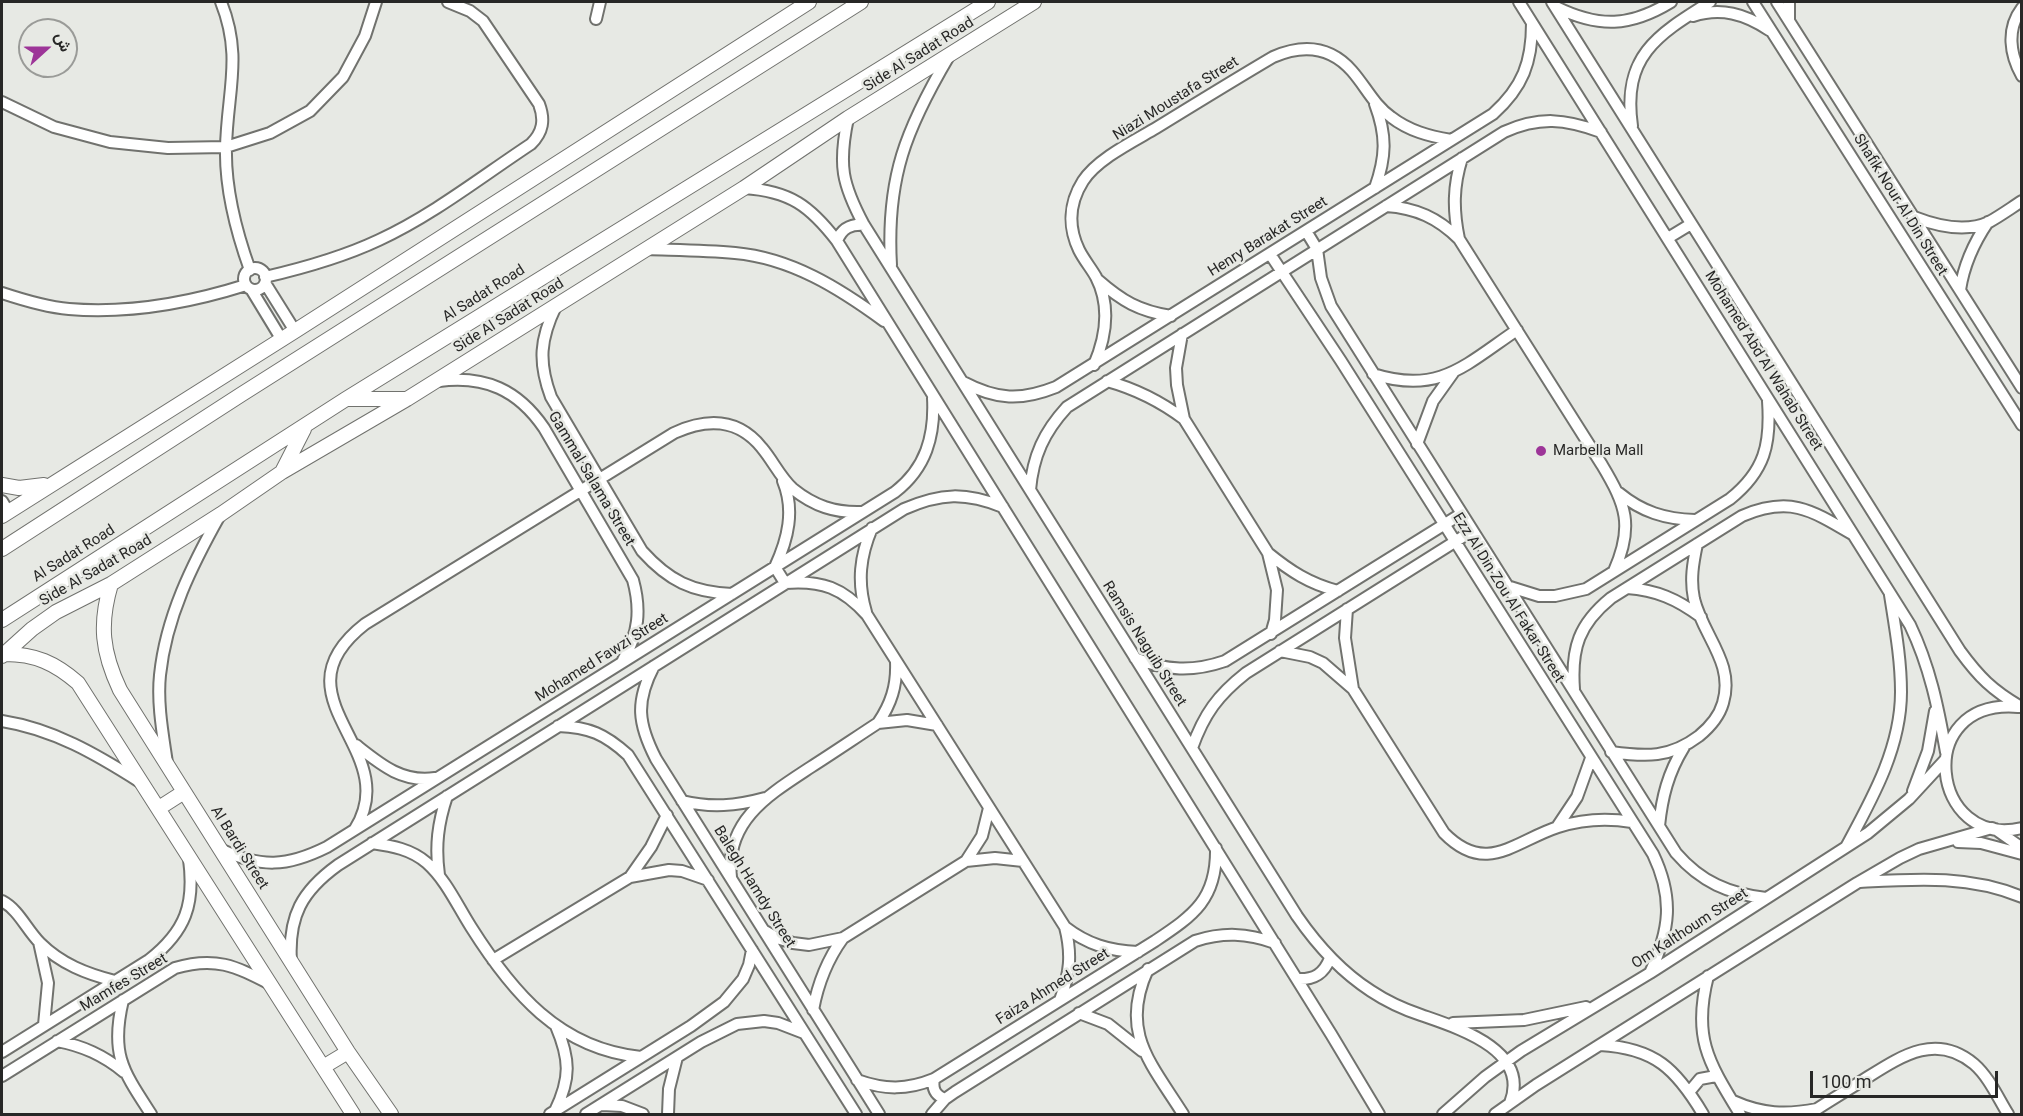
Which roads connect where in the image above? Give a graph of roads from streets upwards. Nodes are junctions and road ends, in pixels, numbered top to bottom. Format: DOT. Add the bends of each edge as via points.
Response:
graph roads {
  1 [pos="221,2"];
  2 [pos="376,2"];
  3 [pos="448,2"];
  4 [pos="600,2"];
  5 [pos="809,2"];
  6 [pos="861,2"];
  7 [pos="988,2"];
  8 [pos="1034,2"];
  9 [pos="1519,2"];
  10 [pos="1671,2"];
  11 [pos="1710,2"];
  12 [pos="1753,2"];
  13 [pos="1778,2"];
  14 [pos="1789,2"];
  15 [pos="1554,4"];
  16 [pos="2022,8"];
  17 [pos="596,19"];
  18 [pos="1682,19"];
  19 [pos="1789,20"];
  20 [pos="1532,22"];
  21 [pos="1772,32"];
  22 [pos="950,54"];
  23 [pos="2022,76"];
  24 [pos="1374,101"];
  25 [pos="2,102"];
  26 [pos="848,118"];
  27 [pos="1632,129"];
  28 [pos="1601,132"];
  29 [pos="1451,140"];
  30 [pos="226,147"];
  31 [pos="1462,158"];
  32 [pos="744,188"];
  33 [pos="1375,188"];
  34 [pos="2022,201"];
  35 [pos="1386,206"];
  36 [pos="1914,218"];
  37 [pos="1988,222"];
  38 [pos="1691,224"];
  39 [pos="864,225"];
  40 [pos="1306,231"];
  41 [pos="1668,238"];
  42 [pos="1460,239"];
  43 [pos="837,241"];
  44 [pos="646,249"];
  45 [pos="1317,249"];
  46 [pos="1270,254"];
  47 [pos="891,268"];
  48 [pos="250,270"];
  49 [pos="1282,271"];
  50 [pos="1097,279"];
  51 [pos="265,280"];
  52 [pos="248,287"];
  53 [pos="1960,291"];
  54 [pos="2,293"];
  55 [pos="556,306"];
  56 [pos="1171,316"];
  57 [pos="890,326"];
  58 [pos="1517,330"];
  59 [pos="1985,331"];
  60 [pos="295,332"];
  61 [pos="1182,334"];
  62 [pos="282,340"];
  63 [pos="1969,342"];
  64 [pos="1358,351"];
  65 [pos="1341,361"];
  66 [pos="1094,365"];
  67 [pos="228,373"];
  68 [pos="1454,373"];
  69 [pos="1373,374"];
  70 [pos="961,380"];
  71 [pos="436,381"];
  72 [pos="1107,381"];
  73 [pos="2022,388"];
  74 [pos="242,394"];
  75 [pos="933,395"];
  76 [pos="1768,397"];
  77 [pos="346,399"];
  78 [pos="407,399"];
  79 [pos="1184,419"];
  80 [pos="2022,425"];
  81 [pos="305,426"];
  82 [pos="1417,444"];
  83 [pos="282,472"];
  84 [pos="779,472"];
  85 [pos="600,480"];
  86 [pos="55,483"];
  87 [pos="2,485"];
  88 [pos="1030,490"];
  89 [pos="582,491"];
  90 [pos="895,492"];
  91 [pos="1619,493"];
  92 [pos="1003,507"];
  93 [pos="4,509"];
  94 [pos="904,509"];
  95 [pos="862,512"];
  96 [pos="220,514"];
  97 [pos="1461,514"];
  98 [pos="1695,520"];
  99 [pos="1444,524"];
  100 [pos="872,528"];
  101 [pos="1472,531"];
  102 [pos="1855,536"];
  103 [pos="1455,541"];
  104 [pos="1697,544"];
  105 [pos="2,549"];
  106 [pos="1268,553"];
  107 [pos="775,567"];
  108 [pos="1614,572"];
  109 [pos="786,583"];
  110 [pos="111,584"];
  111 [pos="1507,586"];
  112 [pos="1627,588"];
  113 [pos="1888,589"];
  114 [pos="1338,591"];
  115 [pos="732,594"];
  116 [pos="1347,609"];
  117 [pos="867,615"];
  118 [pos="1701,618"];
  119 [pos="2,620"];
  120 [pos="1270,634"];
  121 [pos="1280,651"];
  122 [pos="3,655"];
  123 [pos="1135,658"];
  124 [pos="895,659"];
  125 [pos="622,663"];
  126 [pos="654,666"];
  127 [pos="1353,689"];
  128 [pos="1574,693"];
  129 [pos="1936,699"];
  130 [pos="2021,707"];
  131 [pos="2,721"];
  132 [pos="878,723"];
  133 [pos="937,724"];
  134 [pos="557,726"];
  135 [pos="499,740"];
  136 [pos="355,745"];
  137 [pos="1684,747"];
  138 [pos="1192,748"];
  139 [pos="1611,752"];
  140 [pos="510,756"];
  141 [pos="1945,756"];
  142 [pos="1591,758"];
  143 [pos="656,759"];
  144 [pos="168,766"];
  145 [pos="639,770"];
  146 [pos="438,778"];
  147 [pos="144,785"];
  148 [pos="184,792"];
  149 [pos="447,796"];
  150 [pos="766,797"];
  151 [pos="1909,799"];
  152 [pos="682,801"];
  153 [pos="159,808"];
  154 [pos="989,808"];
  155 [pos="667,815"];
  156 [pos="1632,822"];
  157 [pos="1659,826"];
  158 [pos="1557,827"];
  159 [pos="1993,828"];
  160 [pos="2022,828"];
  161 [pos="353,831"];
  162 [pos="372,843"];
  163 [pos="1940,843"];
  164 [pos="327,847"];
  165 [pos="1216,848"];
  166 [pos="1846,848"];
  167 [pos="2022,848"];
  168 [pos="220,849"];
  169 [pos="2022,854"];
  170 [pos="189,856"];
  171 [pos="966,861"];
  172 [pos="1023,861"];
  173 [pos="338,865"];
  174 [pos="439,875"];
  175 [pos="630,877"];
  176 [pos="708,880"];
  177 [pos="732,880"];
  178 [pos="1857,882"];
  179 [pos="2022,897"];
  180 [pos="1766,898"];
  181 [pos="2,901"];
  182 [pos="745,902"];
  183 [pos="727,909"];
  184 [pos="1065,927"];
  185 [pos="762,929"];
  186 [pos="843,938"];
  187 [pos="1155,941"];
  188 [pos="39,942"];
  189 [pos="1275,943"];
  190 [pos="752,950"];
  191 [pos="1138,952"];
  192 [pos="1166,958"];
  193 [pos="1330,958"];
  194 [pos="493,960"];
  195 [pos="291,962"];
  196 [pos="1148,969"];
  197 [pos="1650,973"];
  198 [pos="1708,976"];
  199 [pos="1297,979"];
  200 [pos="115,981"];
  201 [pos="270,984"];
  202 [pos="123,1000"];
  203 [pos="1060,1000"];
  204 [pos="1601,1003"];
  205 [pos="813,1010"];
  206 [pos="1079,1013"];
  207 [pos="1445,1022"];
  208 [pos="44,1025"];
  209 [pos="555,1026"];
  210 [pos="691,1026"];
  211 [pos="805,1034"];
  212 [pos="57,1041"];
  213 [pos="701,1042"];
  214 [pos="1599,1045"];
  215 [pos="2,1052"];
  216 [pos="348,1052"];
  217 [pos="1147,1055"];
  218 [pos="641,1057"];
  219 [pos="677,1058"];
  220 [pos="1506,1062"];
  221 [pos="323,1067"];
  222 [pos="124,1072"];
  223 [pos="2,1076"];
  224 [pos="1716,1076"];
  225 [pos="1358,1078"];
  226 [pos="934,1079"];
  227 [pos="857,1080"];
  228 [pos="1690,1091"];
  229 [pos="945,1099"];
  230 [pos="1732,1101"];
  231 [pos="1510,1103"];
  232 [pos="602,1105"];
  233 [pos="1815,1112"];
  234 [pos="553,1113"];
  235 [pos="151,1114"];
  236 [pos="353,1114"];
  237 [pos="391,1114"];
  238 [pos="586,1114"];
  239 [pos="643,1114"];
  240 [pos="668,1114"];
  241 [pos="855,1114"];
  242 [pos="879,1114"];
  243 [pos="933,1114"];
  244 [pos="1183,1114"];
  245 [pos="1371,1114"];
  246 [pos="1379,1114"];
  247 [pos="1443,1114"];
  248 [pos="1495,1114"];
  249 [pos="1703,1114"];
  250 [pos="1740,1114"];
  251 [pos="2008,1114"];
  1 -- 30 [label="street" via="229,22 234,62"];
  2 -- 30 [label="street" via="365,36 343,77 310,111 270,133"];
  3 -- 51 [label="street" via="477,15 488,27 539,104 543,126 539,136 407,226 351,252"];
  4 -- 17 [label="street"];
  5 -- 60 [label="street"];
  6 -- 74 [label="street"];
  7 -- 77 [label="street, Al Sadat Road"];
  8 -- 22 [label="street, Side Al Sadat Road"];
  9 -- 20 [label="street, Mohamed Abd Al Wahab Street"];
  10 -- 15 [label="street" via="1641,18 1620,23 1576,17"];
  11 -- 18 [label="street"];
  12 -- 21 [label="street, Shafik Nour Al Din Street"];
  13 -- 19 [label="street, Shafik Nour Al Din Street"];
  14 -- 19 [label="street"];
  15 -- 27 [label="street, Mohamed Abd Al Wahab Street"];
  16 -- 23 [label="street" via="2011,45"];
  18 -- 21 [label="street" via="1705,12 1729,12 1752,18"];
  18 -- 27 [label="street" via="1653,41 1640,60 1630,94"];
  19 -- 36 [label="street, Shafik Nour Al Din Street"];
  20 -- 28 [label="street, Mohamed Abd Al Wahab Street"];
  20 -- 29 [label="street, Henry Barakat Street" via="1529,61 1515,91 1493,114"];
  21 -- 63 [label="street, Shafik Nour Al Din Street"];
  22 -- 26 [label="street, Side Al Sadat Road"];
  22 -- 47 [label="street" via="913,122 900,157 889,231"];
  24 -- 29 [label="street, Niazi Moustafa Street" via="1408,128"];
  24 -- 33 [label="street, Niazi Moustafa Street" via="1382,122 1384,145"];
  24 -- 50 [label="street, Niazi Moustafa Street" via="1340,60 1324,51 1289,50 1124,148 1084,179 1071,214 1072,233"];
  25 -- 30 [label="street" via="54,127 110,142 168,148"];
  26 -- 32 [label="street, Side Al Sadat Road"];
  26 -- 39 [label="street, Ramsis Naguib Street" via="842,152 844,182"];
  27 -- 38 [label="street, Mohamed Abd Al Wahab Street"];
  28 -- 31 [label="street" via="1565,122 1534,121 1504,132"];
  28 -- 41 [label="street, Mohamed Abd Al Wahab Street"];
  29 -- 33 [label="street, Henry Barakat Street"];
  30 -- 48 [label="street" via="228,186"];
  31 -- 35 [label="street"];
  31 -- 42 [label="street" via="1454,198"];
  32 -- 43 [label="street" via="786,195 821,220"];
  32 -- 44 [label="street, Side Al Sadat Road"];
  33 -- 40 [label="street, Henry Barakat Street"];
  34 -- 37 [label="street"];
  35 -- 42 [label="street" via="1426,214"];
  35 -- 45 [label="street"];
  36 -- 37 [label="street" via="1958,228"];
  36 -- 53 [label="street, Shafik Nour Al Din Street"];
  37 -- 53 [label="street" via="1969,254"];
  38 -- 41 [label="street"];
  38 -- 130 [label="street, Mohamed Abd Al Wahab Street" via="1960,651 1996,692"];
  39 -- 43 [label="street" via="844,229"];
  39 -- 47 [label="street, Ramsis Naguib Street"];
  40 -- 45 [label="street, Ezz Al Din Zou Al Fakar Street"];
  40 -- 46 [label="street, Henry Barakat Street"];
  41 -- 76 [label="street, Mohamed Abd Al Wahab Street"];
  42 -- 58 [label="street"];
  43 -- 57 [label="street"];
  44 -- 55 [label="street, Side Al Sadat Road"];
  44 -- 57 [label="street" via="736,253 801,269 830,284"];
  45 -- 49 [label="street"];
  45 -- 64 [label="street, Ezz Al Din Zou Al Fakar Street" via="1331,306"];
  46 -- 49 [label="street, Ezz Al Din Zou Al Fakar Street"];
  46 -- 56 [label="street, Henry Barakat Street"];
  47 -- 70 [label="street, Ramsis Naguib Street"];
  48 -- 51 [label="street" via="259,269"];
  48 -- 52 [label="street" via="244,278"];
  49 -- 61 [label="street"];
  49 -- 65 [label="street, Ezz Al Din Zou Al Fakar Street"];
  50 -- 56 [label="street, Niazi Moustafa Street" via="1138,309"];
  50 -- 66 [label="street, Niazi Moustafa Street" via="1106,313 1105,331"];
  51 -- 52 [label="street" via="258,290"];
  51 -- 60 [label="street"];
  52 -- 54 [label="street" via="166,305 111,309 68,309"];
  52 -- 62 [label="street"];
  53 -- 59 [label="street, Shafik Nour Al Din Street"];
  55 -- 71 [label="street, Side Al Sadat Road"];
  55 -- 85 [label="street, Gammal Salama Street" via="543,341 545,379 551,397"];
  56 -- 66 [label="street, Henry Barakat Street"];
  57 -- 75 [label="street"];
  58 -- 68 [label="street"];
  58 -- 91 [label="street"];
  59 -- 63 [label="street"];
  59 -- 73 [label="street, Shafik Nour Al Din Street"];
  60 -- 62 [label="street"];
  61 -- 72 [label="street"];
  61 -- 79 [label="street" via="1176,385"];
  62 -- 67 [label="street"];
  63 -- 80 [label="street, Shafik Nour Al Din Street"];
  64 -- 65 [label="street"];
  64 -- 69 [label="street, Ezz Al Din Zou Al Fakar Street"];
  65 -- 99 [label="street, Ezz Al Din Zou Al Fakar Street"];
  66 -- 70 [label="street, Henry Barakat Street" via="1056,387 1018,397 988,393"];
  67 -- 74 [label="street"];
  67 -- 86 [label="street"];
  68 -- 69 [label="street" via="1420,382"];
  68 -- 82 [label="street" via="1433,401"];
  69 -- 82 [label="street, Ezz Al Din Zou Al Fakar Street"];
  70 -- 88 [label="street, Ramsis Naguib Street"];
  71 -- 78 [label="street, Side Al Sadat Road"];
  71 -- 89 [label="street, Gammal Salama Street" via="478,380 516,397 534,413"];
  72 -- 79 [label="street" via="1140,392"];
  72 -- 88 [label="street" via="1067,407 1054,421 1036,453"];
  74 -- 105 [label="street"];
  75 -- 90 [label="street, Mohamed Fawzi Street" via="933,428 924,458 907,483"];
  75 -- 92 [label="street"];
  76 -- 98 [label="street" via="1769,437 1756,472 1730,499"];
  76 -- 102 [label="street, Mohamed Abd Al Wahab Street"];
  77 -- 78 [label="street"];
  77 -- 81 [label="street, Al Sadat Road"];
  78 -- 83 [label="street, Side Al Sadat Road"];
  79 -- 106 [label="street"];
  81 -- 83 [label="street"];
  81 -- 119 [label="street, Al Sadat Road"];
  82 -- 97 [label="street, Ezz Al Din Zou Al Fakar Street"];
  83 -- 96 [label="street, Side Al Sadat Road"];
  84 -- 85 [label="street" via="751,436 719,422 674,433"];
  84 -- 95 [label="street" via="807,499 824,508"];
  84 -- 107 [label="street" via="790,512 788,533"];
  85 -- 89 [label="street"];
  85 -- 115 [label="street, Gammal Salama Street" via="642,551 656,567 691,588"];
  86 -- 87 [label="street" via="25,488"];
  86 -- 93 [label="street"];
  88 -- 123 [label="street, Ramsis Naguib Street"];
  89 -- 125 [label="street, Gammal Salama Street" via="633,580 637,597 636,632"];
  89 -- 136 [label="street" via="349,637 337,654 331,696"];
  90 -- 94 [label="street" via="903,499"];
  90 -- 95 [label="street, Mohamed Fawzi Street"];
  91 -- 98 [label="street" via="1662,517"];
  91 -- 108 [label="street" via="1625,533"];
  92 -- 94 [label="street" via="974,498 944,496"];
  92 -- 165 [label="street"];
  94 -- 100 [label="street"];
  95 -- 107 [label="street, Mohamed Fawzi Street"];
  96 -- 110 [label="street, Side Al Sadat Road"];
  96 -- 144 [label="street" via="180,594 168,636 160,676"];
  97 -- 99 [label="street"];
  97 -- 101 [label="street, Ezz Al Din Zou Al Fakar Street"];
  98 -- 108 [label="street"];
  99 -- 103 [label="street, Ezz Al Din Zou Al Fakar Street"];
  99 -- 114 [label="street"];
  100 -- 109 [label="street"];
  100 -- 117 [label="street" via="861,562 862,598"];
  101 -- 103 [label="street"];
  101 -- 111 [label="street, Ezz Al Din Zou Al Fakar Street"];
  102 -- 104 [label="street" via="1813,513 1778,505 1742,516"];
  102 -- 113 [label="street, Mohamed Abd Al Wahab Street"];
  103 -- 116 [label="street"];
  103 -- 142 [label="street, Ezz Al Din Zou Al Fakar Street"];
  104 -- 112 [label="street"];
  104 -- 118 [label="street" via="1692,582"];
  106 -- 114 [label="street" via="1304,579"];
  106 -- 120 [label="street" via="1277,590"];
  107 -- 109 [label="street"];
  107 -- 115 [label="street, Mohamed Fawzi Street"];
  108 -- 111 [label="street" via="1586,589 1555,596"];
  109 -- 117 [label="street" via="822,584 855,601"];
  109 -- 126 [label="street"];
  110 -- 122 [label="street, Side Al Sadat Road" via="56,612"];
  110 -- 144 [label="street, Al Bardi Street" via="103,629 111,671"];
  111 -- 128 [label="street, Ezz Al Din Zou Al Fakar Street"];
  112 -- 118 [label="street" via="1666,595"];
  112 -- 128 [label="street" via="1597,609 1586,623 1573,656"];
  113 -- 129 [label="street, Mohamed Abd Al Wahab Street" via="1924,654"];
  113 -- 166 [label="street" via="1900,664 1899,722 1881,776"];
  114 -- 120 [label="street"];
  115 -- 125 [label="street, Mohamed Fawzi Street"];
  116 -- 121 [label="street"];
  116 -- 127 [label="street" via="1345,638"];
  117 -- 124 [label="street"];
  118 -- 137 [label="street" via="1723,665 1725,695 1713,722"];
  120 -- 123 [label="street" via="1234,657 1207,667 1170,669"];
  121 -- 127 [label="street" via="1323,663"];
  121 -- 138 [label="street" via="1228,687 1212,705"];
  122 -- 147 [label="street" via="43,659 78,683"];
  123 -- 138 [label="street, Ramsis Naguib Street"];
  124 -- 132 [label="street" via="894,694"];
  124 -- 133 [label="street"];
  125 -- 135 [label="street, Mohamed Fawzi Street"];
  126 -- 134 [label="street"];
  126 -- 143 [label="street, Balegh Hamdy Street" via="645,683 641,721"];
  127 -- 158 [label="street" via="1435,820 1455,844 1476,853 1499,853"];
  128 -- 139 [label="street, Ezz Al Din Zou Al Fakar Street"];
  129 -- 141 [label="street, Mohamed Abd Al Wahab Street"];
  129 -- 151 [label="street" via="1928,751"];
  130 -- 141 [label="street, Om Kalthoum Street" via="2002,705 1966,720 1954,734"];
  131 -- 147 [label="street" via="60,737"];
  132 -- 133 [label="street" via="907,720"];
  132 -- 150 [label="street"];
  133 -- 154 [label="street"];
  134 -- 140 [label="street"];
  134 -- 145 [label="street" via="597,732 614,742"];
  135 -- 140 [label="street"];
  135 -- 146 [label="street, Mohamed Fawzi Street"];
  136 -- 146 [label="street" via="396,773 424,780"];
  136 -- 161 [label="street" via="367,789 366,804"];
  137 -- 139 [label="street" via="1656,755"];
  137 -- 157 [label="street" via="1668,776"];
  138 -- 193 [label="street, Ramsis Naguib Street" via="1297,916"];
  139 -- 157 [label="street, Ezz Al Din Zou Al Fakar Street"];
  140 -- 149 [label="street"];
  141 -- 151 [label="street, Om Kalthoum Street"];
  141 -- 159 [label="street, Mohamed Abd Al Wahab Street" via="1945,778 1951,795 1961,810"];
  142 -- 156 [label="street, Ezz Al Din Zou Al Fakar Street"];
  142 -- 158 [label="street" via="1577,797"];
  143 -- 145 [label="street" via="645,760"];
  143 -- 152 [label="street, Balegh Hamdy Street"];
  144 -- 148 [label="street, Al Bardi Street"];
  145 -- 155 [label="street"];
  146 -- 161 [label="street, Mohamed Fawzi Street"];
  147 -- 153 [label="street"];
  148 -- 153 [label="street"];
  148 -- 168 [label="street, Al Bardi Street"];
  149 -- 162 [label="street"];
  149 -- 174 [label="street" via="437,835"];
  150 -- 152 [label="street" via="724,806"];
  150 -- 177 [label="street" via="736,836"];
  151 -- 166 [label="street, Om Kalthoum Street"];
  152 -- 177 [label="street, Balegh Hamdy Street"];
  153 -- 170 [label="street"];
  154 -- 171 [label="street" via="982,836"];
  154 -- 172 [label="street"];
  155 -- 175 [label="street"];
  155 -- 176 [label="street"];
  156 -- 158 [label="street" via="1605,819"];
  156 -- 197 [label="street, Ezz Al Din Zou Al Fakar Street" via="1653,854 1667,891 1666,930"];
  157 -- 180 [label="street, Ezz Al Din Zou Al Fakar Street" via="1690,868 1707,881 1745,896"];
  159 -- 160 [label="street"];
  159 -- 163 [label="street"];
  159 -- 167 [label="street"];
  161 -- 164 [label="street, Mohamed Fawzi Street"];
  162 -- 173 [label="street"];
  162 -- 174 [label="street" via="410,852"];
  163 -- 169 [label="street" via="1981,843"];
  163 -- 178 [label="street" via="1919,849"];
  164 -- 168 [label="street, Mohamed Fawzi Street" via="300,860 280,864 259,863"];
  164 -- 173 [label="street" via="326,860"];
  165 -- 187 [label="street, Faiza Ahmed Street" via="1216,865 1207,896 1185,921"];
  165 -- 189 [label="street"];
  166 -- 180 [label="street, Om Kalthoum Street"];
  168 -- 195 [label="street, Al Bardi Street"];
  170 -- 200 [label="street, Mamfes Street" via="190,900 176,934 164,948"];
  170 -- 201 [label="street"];
  171 -- 172 [label="street"];
  171 -- 186 [label="street"];
  172 -- 184 [label="street"];
  173 -- 195 [label="street" via="321,877 298,907 292,924"];
  174 -- 194 [label="street"];
  175 -- 176 [label="street" via="669,870"];
  175 -- 194 [label="street"];
  176 -- 183 [label="street"];
  177 -- 182 [label="street, Balegh Hamdy Street"];
  178 -- 179 [label="street" via="1947,879 1977,883"];
  178 -- 198 [label="street"];
  180 -- 197 [label="street, Om Kalthoum Street"];
  181 -- 188 [label="street" via="20,916"];
  182 -- 183 [label="street"];
  182 -- 185 [label="street, Balegh Hamdy Street"];
  183 -- 190 [label="street"];
  184 -- 191 [label="street" via="1099,947"];
  184 -- 203 [label="street" via="1070,964"];
  185 -- 186 [label="street" via="777,938 809,945"];
  185 -- 205 [label="street, Balegh Hamdy Street"];
  186 -- 205 [label="street" via="823,972"];
  187 -- 191 [label="street, Faiza Ahmed Street"];
  187 -- 192 [label="street" via="1162,946"];
  188 -- 200 [label="street" via="73,967"];
  188 -- 208 [label="street" via="48,983"];
  189 -- 192 [label="street" via="1244,934 1211,935"];
  189 -- 199 [label="street"];
  190 -- 210 [label="street" via="746,972 734,992"];
  190 -- 211 [label="street"];
  191 -- 203 [label="street, Faiza Ahmed Street"];
  192 -- 196 [label="street"];
  193 -- 199 [label="street" via="1322,973 1306,980"];
  193 -- 207 [label="street, Ramsis Naguib Street" via="1371,992"];
  194 -- 209 [label="street"];
  195 -- 216 [label="street, Al Bardi Street"];
  196 -- 206 [label="street"];
  196 -- 217 [label="street" via="1136,1004 1139,1038"];
  197 -- 204 [label="street, Om Kalthoum Street"];
  198 -- 214 [label="street"];
  198 -- 224 [label="street" via="1701,1017 1708,1057"];
  199 -- 225 [label="street"];
  200 -- 208 [label="street, Mamfes Street"];
  201 -- 202 [label="street, Mamfes Street" via="238,967 206,961 175,968"];
  201 -- 221 [label="street"];
  202 -- 212 [label="street, Mamfes Street"];
  202 -- 222 [label="street" via="117,1036"];
  203 -- 226 [label="street, Faiza Ahmed Street"];
  204 -- 207 [label="street" via="1524,1020"];
  204 -- 220 [label="street, Om Kalthoum Street"];
  205 -- 227 [label="street, Balegh Hamdy Street"];
  206 -- 217 [label="street" via="1108,1024"];
  206 -- 229 [label="street"];
  207 -- 220 [label="street, Ramsis Naguib Street" via="1480,1039"];
  208 -- 215 [label="street, Mamfes Street"];
  209 -- 218 [label="street" via="604,1051"];
  209 -- 234 [label="street" via="567,1060 567,1078"];
  210 -- 213 [label="street" via="702,1033"];
  210 -- 218 [label="street"];
  211 -- 213 [label="street" via="778,1023 750,1021"];
  211 -- 241 [label="street"];
  212 -- 222 [label="street" via="93,1051"];
  212 -- 223 [label="street, Mamfes Street"];
  213 -- 219 [label="street"];
  214 -- 228 [label="street" via="1621,1046 1660,1061"];
  214 -- 231 [label="street"];
  216 -- 221 [label="street"];
  216 -- 237 [label="street, Al Bardi Street"];
  217 -- 244 [label="street"];
  218 -- 234 [label="street"];
  219 -- 232 [label="street"];
  219 -- 240 [label="street"];
  220 -- 231 [label="street" via="1515,1082"];
  220 -- 247 [label="street, Om Kalthoum Street"];
  221 -- 236 [label="street"];
  222 -- 235 [label="street"];
  224 -- 228 [label="street" via="1700,1079"];
  224 -- 230 [label="street"];
  225 -- 245 [label="street"];
  225 -- 246 [label="street"];
  226 -- 227 [label="street, Faiza Ahmed Street" via="904,1088"];
  226 -- 229 [label="street" via="936,1094"];
  227 -- 242 [label="street, Balegh Hamdy Street"];
  228 -- 249 [label="street"];
  229 -- 243 [label="street"];
  230 -- 233 [label="street" via="1764,1113"];
  230 -- 250 [label="street"];
  231 -- 248 [label="street"];
  232 -- 238 [label="street"];
  232 -- 239 [label="street" via="622,1106"];
  233 -- 251 [label="street" via="1897,1059 1929,1048 1954,1053 1976,1066"];
}
